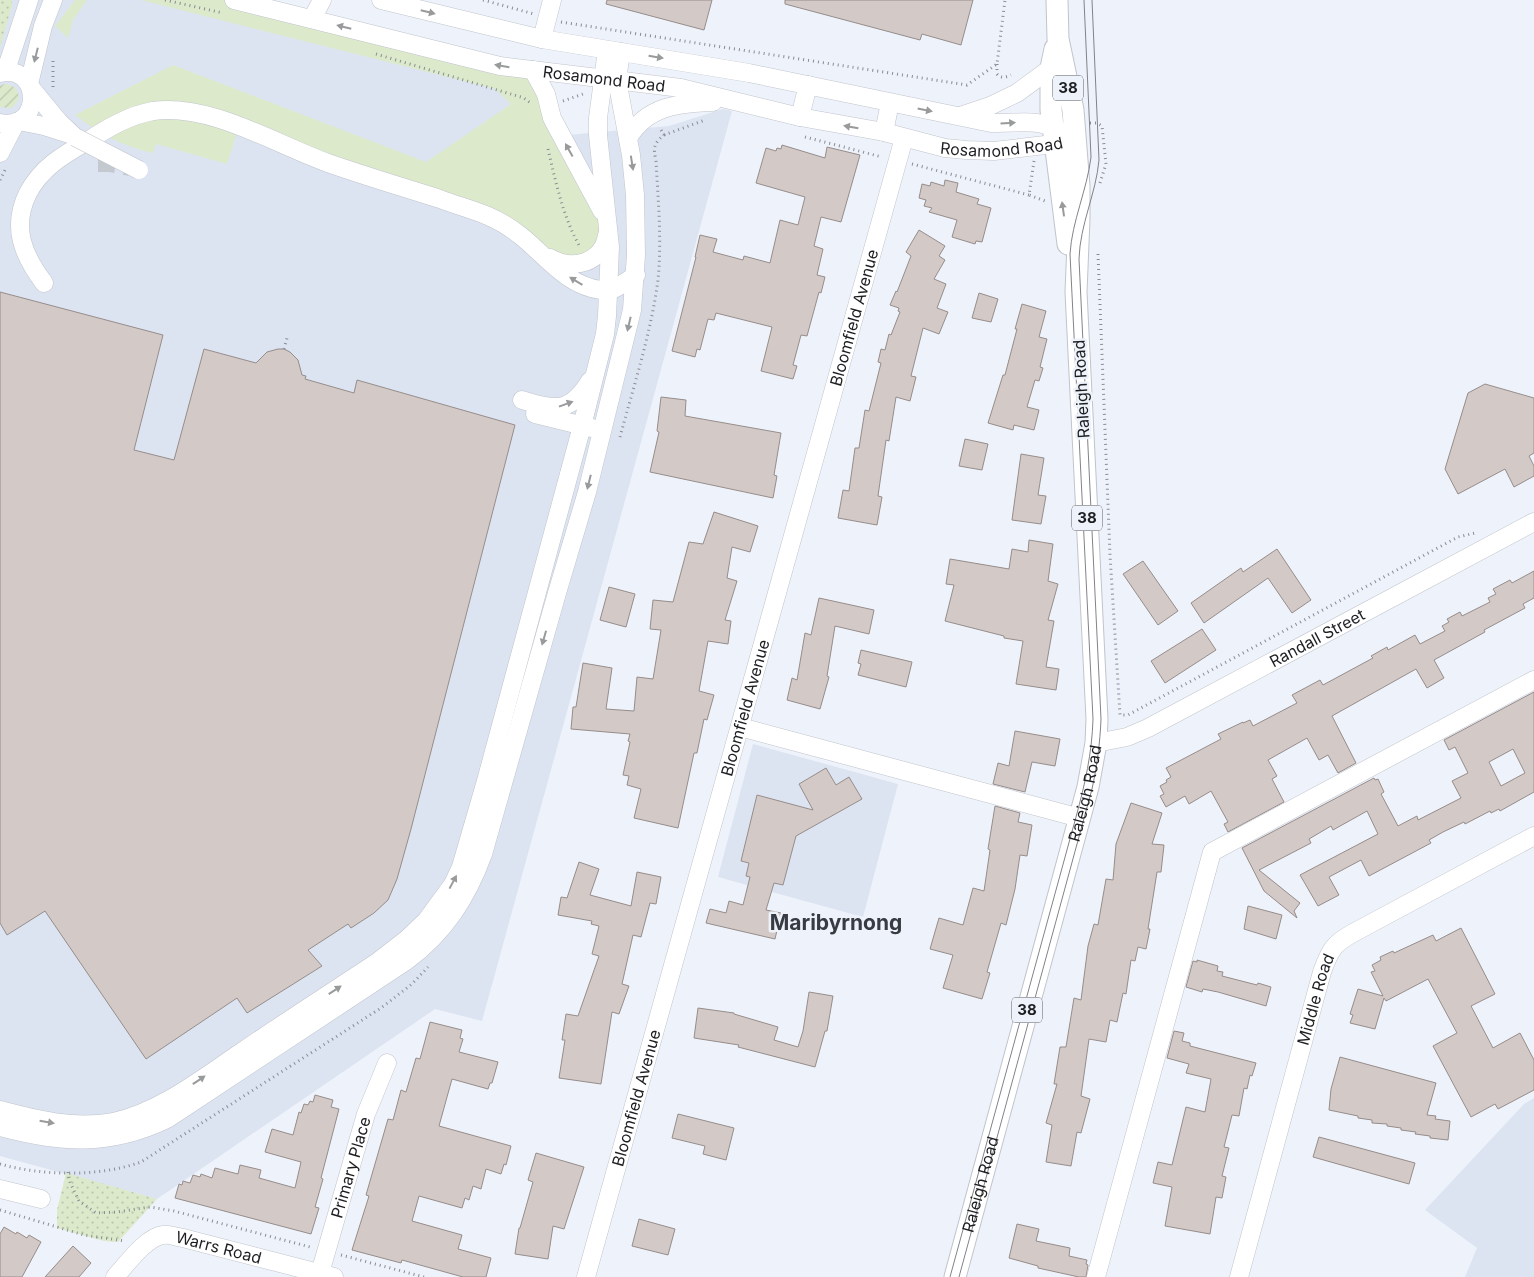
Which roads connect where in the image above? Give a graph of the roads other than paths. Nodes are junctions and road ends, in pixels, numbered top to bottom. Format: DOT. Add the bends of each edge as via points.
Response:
graph roads {
  1 [pos="19,0"];
  2 [pos="29,0"];
  3 [pos="313,0"];
  4 [pos="322,0"];
  5 [pos="381,0"];
  6 [pos="552,0"];
  7 [pos="1057,0"];
  8 [pos="54,2"];
  9 [pos="233,8"];
  10 [pos="312,19"];
  11 [pos="18,33"];
  12 [pos="542,39"];
  13 [pos="1058,39"];
  14 [pos="614,51"];
  15 [pos="1051,68"];
  16 [pos="533,70"];
  17 [pos="1,72"];
  18 [pos="607,85"];
  19 [pos="808,85"];
  20 [pos="30,86"];
  21 [pos="736,102"];
  22 [pos="890,103"];
  23 [pos="960,116"];
  24 [pos="800,118"];
  25 [pos="12,122"];
  26 [pos="50,122"];
  27 [pos="1074,128"];
  28 [pos="884,132"];
  29 [pos="1053,136"];
  30 [pos="628,138"];
  31 [pos="904,138"];
  32 [pos="0,153"];
  33 [pos="139,170"];
  34 [pos="608,224"];
  35 [pos="536,249"];
  36 [pos="636,276"];
  37 [pos="44,283"];
  38 [pos="608,291"];
  39 [pos="1076,292"];
  40 [pos="596,371"];
  41 [pos="582,426"];
  42 [pos="603,430"];
  43 [pos="1534,522"];
  44 [pos="1534,680"];
  45 [pos="740,727"];
  46 [pos="1096,743"];
  47 [pos="498,769"];
  48 [pos="1080,818"];
  49 [pos="1534,836"];
  50 [pos="387,1063"];
  51 [pos="0,1110"];
  52 [pos="0,1127"];
  53 [pos="0,1189"];
  54 [pos="41,1199"];
  55 [pos="325,1275"];
  56 [pos="960,1276"];
  57 [pos="115,1277"];
  58 [pos="586,1277"];
  59 [pos="1096,1277"];
  60 [pos="1239,1277"];
  1 -- 11 [label="street"];
  2 -- 11 [label="street"];
  3 -- 10 [label="street"];
  4 -- 10 [label="street"];
  5 -- 12 [label="street, Rosamond Road, one-way"];
  6 -- 12 [label="street"];
  7 -- 13 [label="main road, Raleigh Road / 38"];
  8 -- 20 [label="street, one-way" via="36,54"];
  9 -- 10 [label="street, Rosamond Road"];
  16 -- 10 [label="street, Rosamond Road, one-way" via="500,66"];
  11 -- 17 [label="street"];
  12 -- 14 [label="street, Rosamond Road"];
  13 -- 15 [label="main road, Raleigh Road / 38"];
  13 -- 27 [label="main road, Raleigh Road / 38"];
  14 -- 18 [label="street"];
  14 -- 19 [label="street, Rosamond Road, one-way"];
  15 -- 23 [label="street" via="1017,93"];
  15 -- 29 [label="main road, Raleigh Road / 38"];
  16 -- 18 [label="street, Rosamond Road"];
  34 -- 16 [label="street, one-way" via="557,127"];
  17 -- 20 [label="street" via="16,73"];
  18 -- 21 [label="street, Rosamond Road" via="681,88"];
  18 -- 30 [label="street"];
  18 -- 34 [label="street" via="598,135"];
  19 -- 22 [label="street, Rosamond Road"];
  19 -- 24 [label="street"];
  20 -- 25 [label="street" via="31,107 25,116"];
  20 -- 26 [label="street"];
  21 -- 24 [label="street, Rosamond Road"];
  21 -- 30 [label="street" via="700,102 665,108 651,113 635,126"];
  22 -- 23 [label="street, Rosamond Road, one-way"];
  22 -- 28 [label="street"];
  23 -- 29 [label="street, Rosamond Road, one-way" via="991,123 1042,123"];
  28 -- 24 [label="street, Rosamond Road, one-way"];
  25 -- 26 [label="street"];
  25 -- 32 [label="street"];
  26 -- 33 [label="street, bridge"];
  27 -- 29 [label="street, Rosamond Road" via="1066,142"];
  27 -- 39 [label="main road, Raleigh Road / 38" via="1079,206"];
  28 -- 31 [label="street, Rosamond Road"];
  29 -- 31 [label="street, Rosamond Road" via="994,150 945,148"];
  39 -- 29 [label="main road, Raleigh Road / 38, one-way"];
  30 -- 36 [label="street, one-way" via="635,195"];
  31 -- 45 [label="street, Bloomfield Avenue"];
  34 -- 35 [label="street" via="602,251 589,261 563,264"];
  34 -- 38 [label="street"];
  35 -- 37 [label="street" via="487,215 328,162 210,116 187,111 153,112 134,117 92,138 62,156 38,176 22,207 20,238 32,268"];
  38 -- 35 [label="street, one-way" via="579,284"];
  36 -- 38 [label="street"];
  36 -- 42 [label="street, one-way" via="632,310"];
  38 -- 40 [label="street" via="605,334"];
  39 -- 46 [label="main road, Raleigh Road / 38"];
  40 -- 41 [label="street"];
  41 -- 40 [label="street, one-way" via="521,405 567,405 580,396"];
  41 -- 42 [label="street"];
  41 -- 47 [label="street"];
  42 -- 47 [label="street, one-way" via="578,526"];
  43 -- 46 [label="street, Randall Street" via="1148,728 1127,737"];
  44 -- 59 [label="street" via="1212,852"];
  45 -- 48 [label="street"];
  45 -- 58 [label="street, Bloomfield Avenue"];
  46 -- 48 [label="main road, Raleigh Road / 38"];
  51 -- 47 [label="street, one-way" via="71,1125 127,1118 171,1098 376,963 426,921 454,884"];
  47 -- 52 [label="street" via="483,854 476,875 454,914 438,934 406,962 190,1105 154,1125 117,1137 77,1141 45,1138"];
  48 -- 56 [label="main road, Raleigh Road / 38"];
  49 -- 60 [label="street, Middle Road" via="1353,932 1330,951"];
  50 -- 55 [label="street, Primary Place" via="366,1114 327,1251"];
  53 -- 54 [label="street"];
  55 -- 57 [label="street, Warrs Road" via="163,1235 146,1244"];
}
